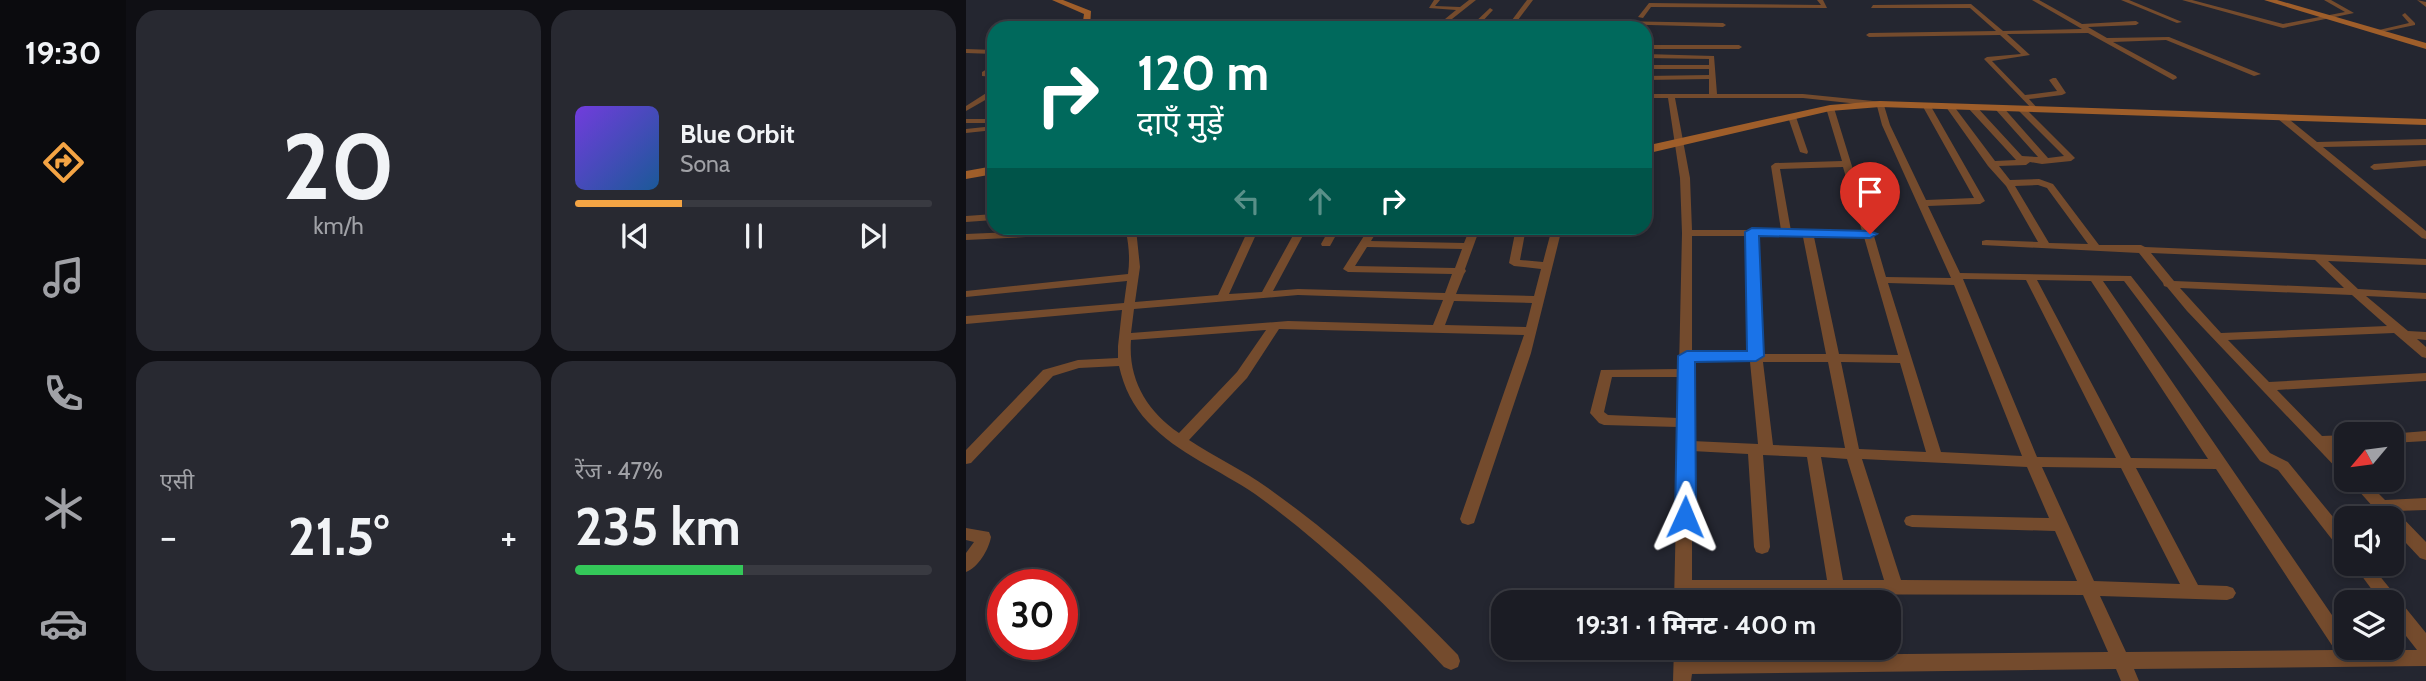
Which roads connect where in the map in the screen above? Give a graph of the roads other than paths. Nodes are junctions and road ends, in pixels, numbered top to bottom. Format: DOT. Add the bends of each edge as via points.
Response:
graph roads {
  1 [pos="1056,0"];
  2 [pos="1437,0"];
  3 [pos="1473,0"];
  4 [pos="1530,0"];
  5 [pos="1774,0"];
  6 [pos="1821,0"];
  7 [pos="2035,0"];
  8 [pos="2124,0"];
  9 [pos="2185,0"];
  10 [pos="2268,0"];
  11 [pos="2274,0"];
  12 [pos="2327,0"];
  13 [pos="2420,0"];
  14 [pos="2426,5"];
  15 [pos="1779,7"];
  16 [pos="1873,7"];
  17 [pos="1462,9"];
  18 [pos="1490,10"];
  19 [pos="2405,15"];
  20 [pos="1641,17"];
  21 [pos="2332,17"];
  22 [pos="1087,21"];
  23 [pos="1453,21"];
  24 [pos="1480,21"];
  25 [pos="1514,21"];
  26 [pos="2179,22"];
  27 [pos="2137,23"];
  28 [pos="1652,24"];
  29 [pos="1663,24"];
  30 [pos="1723,25"];
  31 [pos="2080,26"];
  32 [pos="2382,30"];
  33 [pos="1652,31"];
  34 [pos="2088,31"];
  35 [pos="2004,34"];
  36 [pos="1869,35"];
  37 [pos="1698,39"];
  38 [pos="1652,40"];
  39 [pos="2104,40"];
  40 [pos="1659,43"];
  41 [pos="2426,44"];
  42 [pos="1652,45"];
  43 [pos="1739,47"];
  44 [pos="966,51"];
  45 [pos="987,52"];
  46 [pos="1652,57"];
  47 [pos="1652,67"];
  48 [pos="1713,67"];
  49 [pos="2257,74"];
  50 [pos="1713,77"];
  51 [pos="1652,78"];
  52 [pos="2173,78"];
  53 [pos="2053,80"];
  54 [pos="1713,94"];
  55 [pos="1671,95"];
  56 [pos="987,96"];
  57 [pos="1652,96"];
  58 [pos="2022,103"];
  59 [pos="1880,104"];
  60 [pos="1926,105"];
  61 [pos="1950,107"];
  62 [pos="1972,107"];
  63 [pos="966,108"];
  64 [pos="1830,108"];
  65 [pos="1999,108"];
  66 [pos="1792,117"];
  67 [pos="2281,117"];
  68 [pos="966,121"];
  69 [pos="2426,122"];
  70 [pos="987,124"];
  71 [pos="987,126"];
  72 [pos="966,131"];
  73 [pos="2426,142"];
  74 [pos="1678,144"];
  75 [pos="2314,145"];
  76 [pos="1652,149"];
  77 [pos="1804,152"];
  78 [pos="2042,161"];
  79 [pos="2027,162"];
  80 [pos="2426,163"];
  81 [pos="1846,164"];
  82 [pos="1991,164"];
  83 [pos="2374,167"];
  84 [pos="987,171"];
  85 [pos="966,175"];
  86 [pos="2008,184"];
  87 [pos="1921,203"];
  88 [pos="987,218"];
  89 [pos="966,219"];
  90 [pos="1752,232"];
  91 [pos="1687,233"];
  92 [pos="1786,233"];
  93 [pos="1808,234"];
  94 [pos="1870,234"];
  95 [pos="1002,235"];
  96 [pos="1131,235"];
  97 [pos="1251,235"];
  98 [pos="1298,235"];
  99 [pos="1331,235"];
  100 [pos="1369,235"];
  101 [pos="1473,235"];
  102 [pos="1520,235"];
  103 [pos="1556,235"];
  104 [pos="2426,236"];
  105 [pos="966,237"];
  106 [pos="1986,243"];
  107 [pos="1326,244"];
  108 [pos="1363,244"];
  109 [pos="2045,245"];
  110 [pos="1469,246"];
  111 [pos="2095,246"];
  112 [pos="2141,248"];
  113 [pos="2316,256"];
  114 [pos="2426,262"];
  115 [pos="1547,266"];
  116 [pos="1461,271"];
  117 [pos="2029,276"];
  118 [pos="1133,277"];
  119 [pos="2095,278"];
  120 [pos="1957,279"];
  121 [pos="1882,280"];
  122 [pos="2168,284"];
  123 [pos="2354,292"];
  124 [pos="966,294"];
  125 [pos="1266,295"];
  126 [pos="2426,296"];
  127 [pos="1222,298"];
  128 [pos="1452,298"];
  129 [pos="1538,300"];
  130 [pos="1128,305"];
  131 [pos="966,320"];
  132 [pos="1275,326"];
  133 [pos="1438,328"];
  134 [pos="1530,331"];
  135 [pos="2400,332"];
  136 [pos="2426,336"];
  137 [pos="1125,337"];
  138 [pos="2218,337"];
  139 [pos="2426,354"];
  140 [pos="1687,356"];
  141 [pos="1756,356"];
  142 [pos="1833,359"];
  143 [pos="1906,359"];
  144 [pos="1124,362"];
  145 [pos="1687,373"];
  146 [pos="2426,377"];
  147 [pos="2268,386"];
  148 [pos="1687,422"];
  149 [pos="2426,436"];
  150 [pos="2404,437"];
  151 [pos="1181,440"];
  152 [pos="2334,440"];
  153 [pos="2320,441"];
  154 [pos="1687,446"];
  155 [pos="1761,450"];
  156 [pos="1812,453"];
  157 [pos="1853,454"];
  158 [pos="2334,456"];
  159 [pos="1935,457"];
  160 [pos="966,459"];
  161 [pos="2032,461"];
  162 [pos="2125,462"];
  163 [pos="2217,464"];
  164 [pos="2368,492"];
  165 [pos="2426,504"];
  166 [pos="2381,506"];
  167 [pos="1468,519"];
  168 [pos="1912,521"];
  169 [pos="2061,525"];
  170 [pos="2334,530"];
  171 [pos="2404,530"];
  172 [pos="966,534"];
  173 [pos="1762,547"];
  174 [pos="2426,553"];
  175 [pos="966,565"];
  176 [pos="2371,576"];
  177 [pos="1836,586"];
  178 [pos="1894,586"];
  179 [pos="2090,588"];
  180 [pos="1683,590"];
  181 [pos="1768,590"];
  182 [pos="2382,590"];
  183 [pos="2193,592"];
  184 [pos="2227,593"];
  185 [pos="2404,619"];
  186 [pos="2334,634"];
  187 [pos="2426,647"];
  188 [pos="2404,658"];
  189 [pos="2426,658"];
  190 [pos="2120,659"];
  191 [pos="2334,659"];
  192 [pos="1451,661"];
  193 [pos="1682,664"];
  194 [pos="2130,681"];
  1 -- 22 [label="street" via="1088,13"];
  2 -- 17 [label="street" via="1431,7"];
  3 -- 17 [label="street"];
  4 -- 25 [label="street"];
  5 -- 15 [label="street"];
  6 -- 15 [label="street" via="1825,7"];
  7 -- 31 [label="street"];
  8 -- 26 [label="street"];
  9 -- 21 [label="street" via="2283,26"];
  10 -- 21 [label="street"];
  11 -- 21 [label="street"];
  12 -- 21 [label="street" via="2351,13"];
  13 -- 14 [label="street"];
  15 -- 20 [label="street" via="1651,5"];
  16 -- 35 [label="street" via="1968,5"];
  17 -- 23 [label="street" via="1448,19"];
  18 -- 24 [label="street"];
  19 -- 32 [label="street" via="2413,24"];
  21 -- 32 [label="street"];
  21 -- 41 [label="street"];
  27 -- 31 [label="street"];
  28 -- 29 [label="street"];
  29 -- 30 [label="street"];
  29 -- 33 [label="street" via="1660,31"];
  31 -- 34 [label="street"];
  32 -- 41 [label="street"];
  34 -- 35 [label="street"];
  34 -- 39 [label="street"];
  35 -- 36 [label="street"];
  35 -- 58 [label="street" via="2027,56 1987,59"];
  37 -- 40 [label="street"];
  38 -- 40 [label="street"];
  39 -- 49 [label="street" via="2169,38"];
  39 -- 52 [label="street"];
  40 -- 42 [label="street"];
  40 -- 43 [label="street"];
  44 -- 45 [label="street"];
  46 -- 48 [label="street" via="1711,57"];
  47 -- 48 [label="street"];
  48 -- 50 [label="street"];
  50 -- 51 [label="street"];
  50 -- 54 [label="street"];
  53 -- 58 [label="street" via="2062,93"];
  54 -- 55 [label="street"];
  54 -- 59 [label="street" via="1825,97"];
  55 -- 57 [label="street"];
  55 -- 74 [label="street"];
  56 -- 63 [label="street"];
  58 -- 65 [label="street"];
  58 -- 67 [label="street" via="2035,110"];
  58 -- 78 [label="street" via="2071,158"];
  59 -- 60 [label="street"];
  59 -- 64 [label="street"];
  59 -- 87 [label="street"];
  60 -- 61 [label="street"];
  60 -- 87 [label="street" via="1980,201"];
  61 -- 62 [label="street"];
  61 -- 82 [label="street"];
  62 -- 65 [label="street"];
  62 -- 79 [label="street" via="2018,158"];
  64 -- 66 [label="street"];
  64 -- 81 [label="street"];
  65 -- 78 [label="street" via="2045,158"];
  66 -- 74 [label="street"];
  66 -- 77 [label="street"];
  67 -- 69 [label="street"];
  67 -- 75 [label="street"];
  68 -- 70 [label="street"];
  71 -- 72 [label="street"];
  73 -- 75 [label="street"];
  74 -- 76 [label="street"];
  74 -- 91 [label="street" via="1685,178"];
  75 -- 104 [label="street"];
  78 -- 79 [label="street"];
  79 -- 82 [label="street"];
  80 -- 83 [label="street"];
  81 -- 92 [label="street" via="1775,166"];
  81 -- 94 [label="street"];
  82 -- 86 [label="street"];
  84 -- 85 [label="street"];
  86 -- 109 [label="street"];
  86 -- 111 [label="street" via="2048,184"];
  87 -- 120 [label="street"];
  88 -- 89 [label="street"];
  90 -- 91 [label="street"];
  90 -- 92 [label="street"];
  90 -- 141 [label="street"];
  91 -- 140 [label="street"];
  92 -- 93 [label="street"];
  93 -- 94 [label="street"];
  93 -- 142 [label="street"];
  94 -- 121 [label="street"];
  95 -- 105 [label="street"];
  96 -- 118 [label="street"];
  97 -- 127 [label="street"];
  98 -- 125 [label="street"];
  99 -- 107 [label="street"];
  100 -- 108 [label="street"];
  101 -- 110 [label="street"];
  102 -- 115 [label="street" via="1514,263"];
  103 -- 115 [label="street"];
  106 -- 109 [label="street"];
  108 -- 110 [label="street"];
  108 -- 116 [label="street" via="1348,269"];
  109 -- 111 [label="street"];
  110 -- 116 [label="street"];
  111 -- 112 [label="street"];
  112 -- 113 [label="street"];
  112 -- 122 [label="street"];
  113 -- 114 [label="street"];
  113 -- 123 [label="street"];
  115 -- 129 [label="street"];
  116 -- 128 [label="street"];
  117 -- 119 [label="street"];
  117 -- 120 [label="street"];
  117 -- 162 [label="street"];
  118 -- 124 [label="street"];
  118 -- 130 [label="street"];
  119 -- 163 [label="street"];
  119 -- 170 [label="street" via="2127,278 2265,457 2283,466"];
  120 -- 121 [label="street"];
  120 -- 161 [label="street"];
  121 -- 143 [label="street"];
  122 -- 123 [label="street"];
  122 -- 138 [label="street"];
  123 -- 126 [label="street"];
  123 -- 135 [label="street"];
  125 -- 127 [label="street"];
  125 -- 128 [label="street" via="1310,292"];
  127 -- 130 [label="street"];
  128 -- 129 [label="street"];
  128 -- 133 [label="street"];
  129 -- 134 [label="street"];
  130 -- 131 [label="street"];
  130 -- 137 [label="street"];
  132 -- 133 [label="street"];
  132 -- 137 [label="street"];
  132 -- 151 [label="street" via="1242,375"];
  133 -- 134 [label="street"];
  134 -- 167 [label="street"];
  135 -- 136 [label="street"];
  135 -- 138 [label="street"];
  135 -- 139 [label="street"];
  137 -- 144 [label="street"];
  138 -- 147 [label="street"];
  140 -- 141 [label="street"];
  140 -- 145 [label="street"];
  141 -- 142 [label="street"];
  141 -- 155 [label="street"];
  142 -- 143 [label="street"];
  142 -- 157 [label="street"];
  143 -- 159 [label="street"];
  144 -- 151 [label="street" via="1140,406"];
  144 -- 160 [label="street" via="1078,364 1048,373"];
  145 -- 148 [label="street"];
  145 -- 148 [label="street" via="1606,373 1597,413 1604,420"];
  146 -- 147 [label="street"];
  147 -- 153 [label="street"];
  148 -- 154 [label="street"];
  149 -- 150 [label="street"];
  151 -- 192 [label="street" via="1261,491 1352,563"];
  152 -- 153 [label="street"];
  153 -- 158 [label="street"];
  154 -- 155 [label="street"];
  154 -- 180 [label="street"];
  155 -- 156 [label="street"];
  155 -- 173 [label="street"];
  156 -- 157 [label="street"];
  156 -- 177 [label="street"];
  157 -- 159 [label="street"];
  157 -- 178 [label="street"];
  159 -- 161 [label="street"];
  161 -- 162 [label="street"];
  161 -- 169 [label="street"];
  162 -- 163 [label="street"];
  162 -- 183 [label="street"];
  163 -- 186 [label="street"];
  164 -- 166 [label="street"];
  165 -- 166 [label="street"];
  168 -- 169 [label="street"];
  169 -- 179 [label="street"];
  171 -- 174 [label="street"];
  172 -- 175 [label="street" via="983,537"];
  176 -- 182 [label="street"];
  177 -- 178 [label="street"];
  177 -- 181 [label="street"];
  178 -- 179 [label="street"];
  179 -- 183 [label="street"];
  179 -- 190 [label="street"];
  183 -- 184 [label="street"];
  185 -- 187 [label="street"];
  188 -- 189 [label="street"];
  190 -- 191 [label="street"];
  190 -- 193 [label="street"];
  190 -- 194 [label="street"];
}
